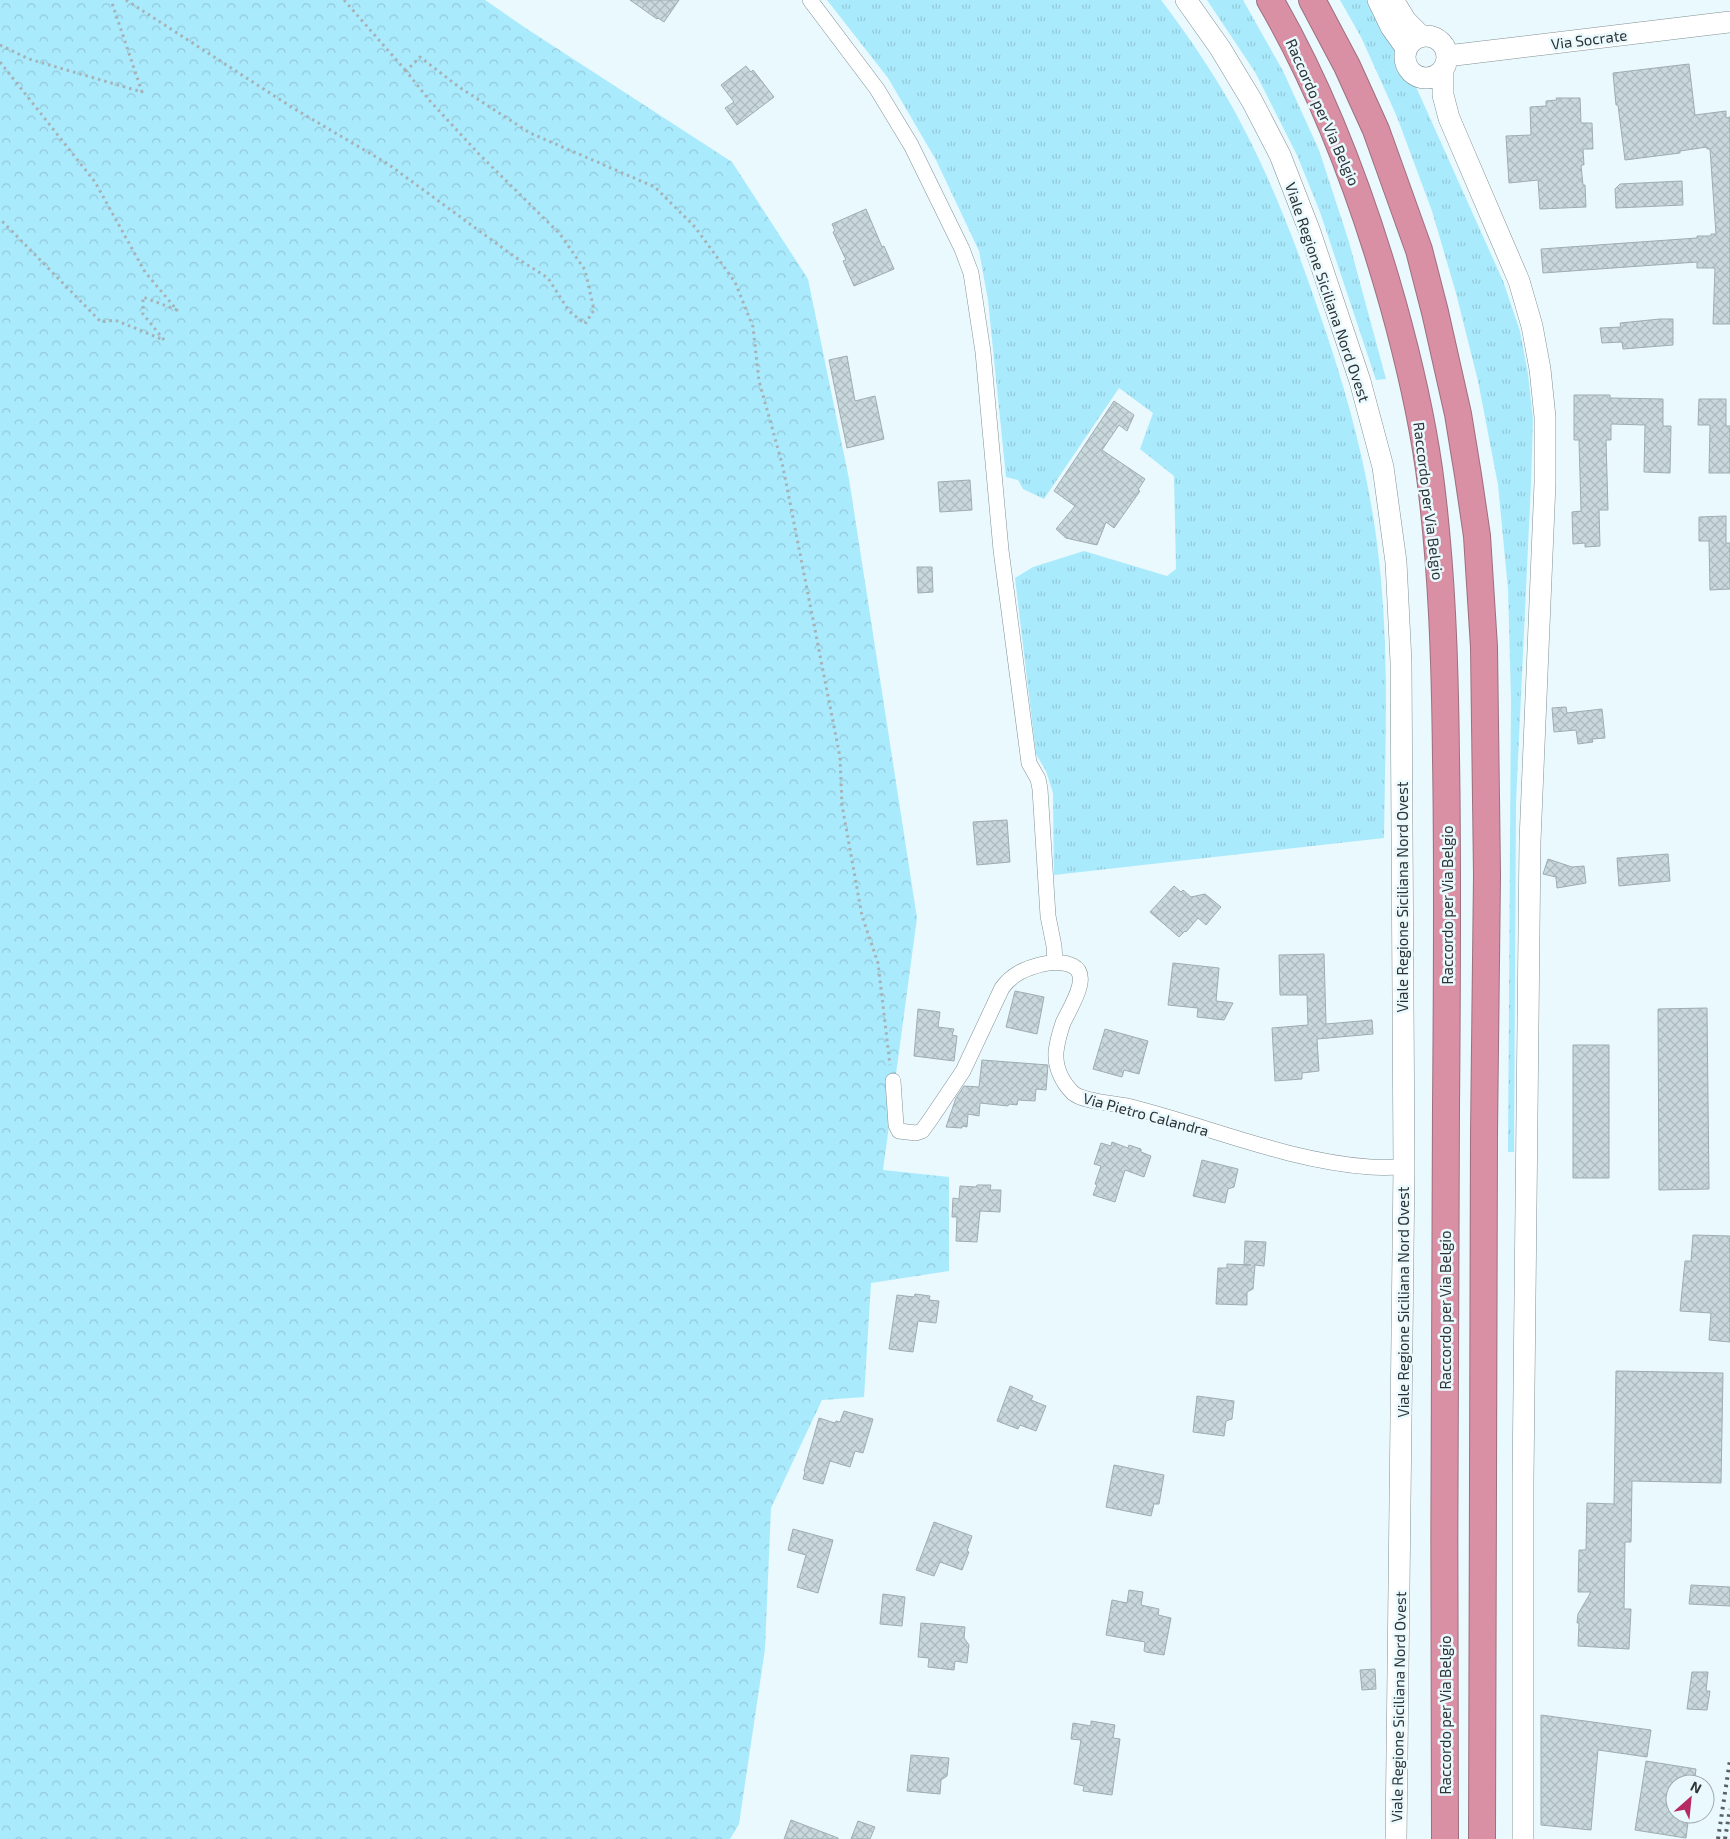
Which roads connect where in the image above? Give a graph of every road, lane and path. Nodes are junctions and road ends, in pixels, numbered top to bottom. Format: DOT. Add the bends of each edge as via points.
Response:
graph roads {
  1 [pos="111,0"];
  2 [pos="126,0"];
  3 [pos="344,0"];
  4 [pos="810,0"];
  5 [pos="1186,0"];
  6 [pos="1270,0"];
  7 [pos="1312,0"];
  8 [pos="1378,0"];
  9 [pos="1393,0"];
  10 [pos="1730,22"];
  11 [pos="1414,42"];
  12 [pos="0,44"];
  13 [pos="0,62"];
  14 [pos="1445,63"];
  15 [pos="406,70"];
  16 [pos="0,219"];
  17 [pos="1055,962"];
  18 [pos="892,1081"];
  19 [pos="1404,1167"];
  20 [pos="1445,1255"];
  21 [pos="1396,1839"];
  22 [pos="1430,1839"];
  23 [pos="1445,1839"];
  24 [pos="1482,1839"];
  25 [pos="1523,1839"];
  1 -- 12 [label="path" via="142,92 29,59"];
  2 -- 15 [label="path" via="293,108 388,164 548,278 568,312 585,324 594,310 585,270 560,234 478,153"];
  3 -- 15 [label="path"];
  4 -- 17 [label="street" via="877,89 911,145 971,273 983,352 1001,550 1029,763 1040,789 1048,916"];
  5 -- 19 [label="street, Viale Regione Siciliana Nord Ovest" via="1220,48 1280,155 1335,303 1383,467 1396,562 1401,662"];
  6 -- 20 [label="highway, Raccordo per Via Belgio" via="1315,86 1363,204 1400,329 1428,465 1444,653 1447,846"];
  7 -- 24 [label="highway" via="1376,130 1419,250 1458,414 1478,546 1484,647 1487,875"];
  8 -- 11 [label="street" via="1391,27"];
  9 -- 11 [label="street"];
  10 -- 14 [label="street, Via Socrate"];
  11 -- 14 [label="street" via="1435,38 1442,43"];
  11 -- 14 [label="street" via="1405,62 1417,77 1432,78"];
  13 -- 16 [label="path" via="96,182 146,272 177,310 143,297 143,314 164,340 115,320 101,322"];
  14 -- 25 [label="street" via="1443,95 1448,118 1519,281 1532,326 1545,417 1529,871"];
  15 -- 18 [label="path" via="420,57 459,87 530,133 655,187 694,227 735,282 753,326 759,381 783,467 838,747 842,805 862,916 878,963"];
  17 -- 18 [label="street" via="1030,968 1009,978 963,1071 922,1131 899,1130 896,1125"];
  17 -- 19 [label="street, Via Pietro Calandra" via="1072,966 1081,975 1056,1050 1061,1077 1074,1094 1141,1109 1312,1158 1370,1167"];
  19 -- 21 [label="street, Viale Regione Siciliana Nord Ovest"];
  20 -- 22 [label="highway" via="1433,1457"];
  20 -- 23 [label="highway, Raccordo per Via Belgio"];
}
